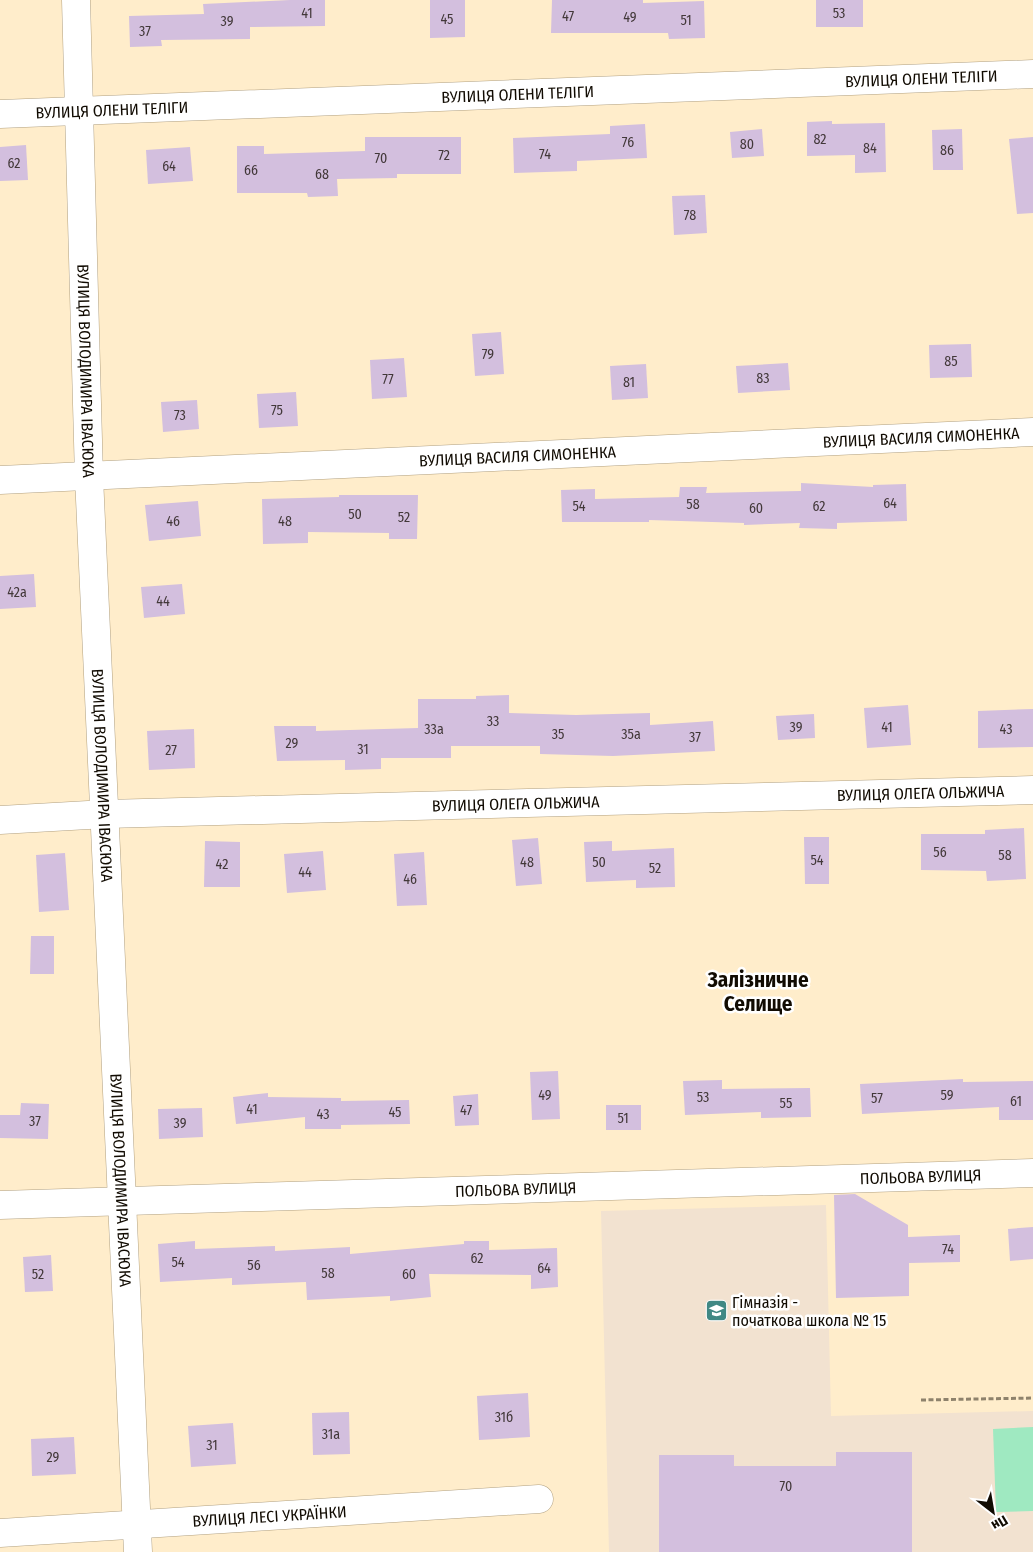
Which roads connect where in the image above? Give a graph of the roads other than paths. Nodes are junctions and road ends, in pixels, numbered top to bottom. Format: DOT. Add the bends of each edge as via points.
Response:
graph roads {
  1 [pos="76,0"];
  2 [pos="1033,74"];
  3 [pos="80,111"];
  4 [pos="0,114"];
  5 [pos="1033,432"];
  6 [pos="89,477"];
  7 [pos="0,480"];
  8 [pos="1033,790"];
  9 [pos="106,814"];
  10 [pos="0,820"];
  11 [pos="1033,1172"];
  12 [pos="121,1200"];
  13 [pos="0,1204"];
  14 [pos="538,1499"];
  15 [pos="137,1525"];
  16 [pos="0,1533"];
  17 [pos="138,1552"];
  1 -- 3 [label="street, ВУЛИЦЯ ВОЛОДИМИРА ІВАСЮКА"];
  2 -- 3 [label="street, ВУЛИЦЯ ОЛЕНИ ТЕЛІГИ"];
  3 -- 4 [label="street, ВУЛИЦЯ ОЛЕНИ ТЕЛІГИ"];
  3 -- 6 [label="street, ВУЛИЦЯ ВОЛОДИМИРА ІВАСЮКА"];
  5 -- 6 [label="street, ВУЛИЦЯ ВАСИЛЯ СИМОНЕНКА"];
  6 -- 7 [label="street, ВУЛИЦЯ ВАСИЛЯ СИМОНЕНКА"];
  6 -- 9 [label="street, ВУЛИЦЯ ВОЛОДИМИРА ІВАСЮКА"];
  8 -- 9 [label="street, ВУЛИЦЯ ОЛЕГА ОЛЬЖИЧА"];
  9 -- 10 [label="street, ВУЛИЦЯ ОЛЕГА ОЛЬЖИЧА"];
  9 -- 12 [label="street, ВУЛИЦЯ ВОЛОДИМИРА ІВАСЮКА"];
  11 -- 12 [label="street, ПОЛЬОВА ВУЛИЦЯ"];
  12 -- 13 [label="street, ПОЛЬОВА ВУЛИЦЯ"];
  12 -- 15 [label="street, ВУЛИЦЯ ВОЛОДИМИРА ІВАСЮКА"];
  14 -- 15 [label="street, ВУЛИЦЯ ЛЕСІ УКРАЇНКИ"];
  15 -- 16 [label="street, ВУЛИЦЯ ЛЕСІ УКРАЇНКИ"];
  15 -- 17 [label="street, ВУЛИЦЯ ВОЛОДИМИРА ІВАСЮКА"];
}
